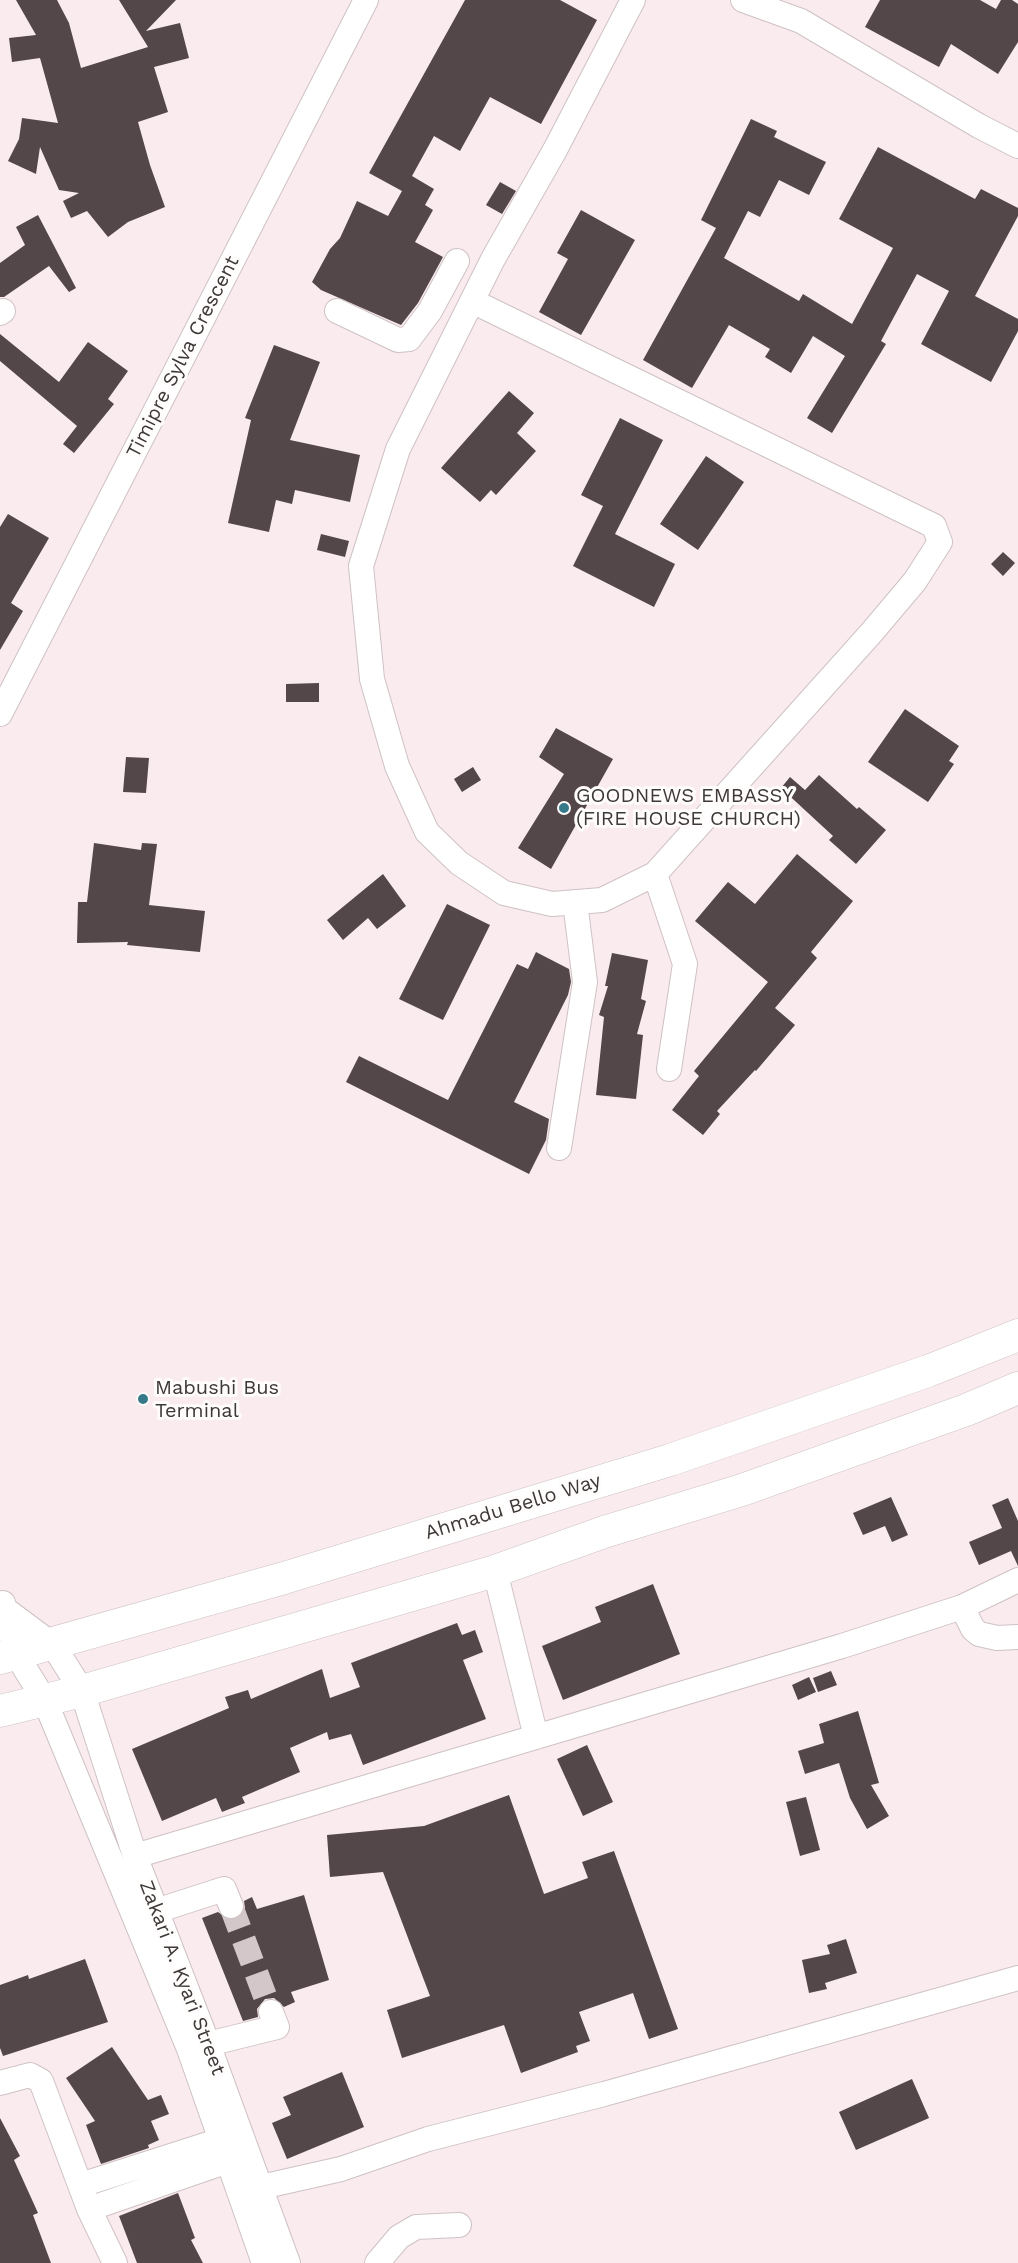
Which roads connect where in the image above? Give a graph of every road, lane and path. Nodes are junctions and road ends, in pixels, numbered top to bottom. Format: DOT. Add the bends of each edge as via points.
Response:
graph roads {
  1 [pos="366,0"];
  2 [pos="633,0"];
  3 [pos="743,0"];
  4 [pos="806,10"];
  5 [pos="1018,146"];
  6 [pos="457,261"];
  7 [pos="472,301"];
  8 [pos="337,310"];
  9 [pos="430,311"];
  10 [pos="459,326"];
  11 [pos="0,714"];
  12 [pos="655,874"];
  13 [pos="575,902"];
  14 [pos="669,1069"];
  15 [pos="559,1148"];
  16 [pos="1018,1335"];
  17 [pos="1018,1388"];
  18 [pos="495,1570"];
  19 [pos="1018,1580"];
  20 [pos="3,1602"];
  21 [pos="962,1606"];
  22 [pos="1018,1637"];
  23 [pos="53,1645"];
  24 [pos="8,1656"];
  25 [pos="82,1690"];
  26 [pos="45,1701"];
  27 [pos="0,1711"];
  28 [pos="537,1737"];
  29 [pos="135,1856"];
  30 [pos="231,1906"];
  31 [pos="156,1911"];
  32 [pos="1018,1978"];
  33 [pos="271,2012"];
  34 [pos="208,2044"];
  35 [pos="0,2083"];
  36 [pos="224,2150"];
  37 [pos="162,2159"];
  38 [pos="172,2180"];
  39 [pos="81,2186"];
  40 [pos="249,2189"];
  41 [pos="89,2209"];
  42 [pos="459,2224"];
  43 [pos="115,2263"];
  44 [pos="264,2263"];
  45 [pos="288,2263"];
  46 [pos="377,2263"];
  1 -- 11 [label="street, Timipre Sylva Crescent"];
  2 -- 7 [label="street"];
  3 -- 4 [label="street"];
  4 -- 5 [label="street" via="979,126"];
  6 -- 9 [label="street"];
  7 -- 10 [label="street"];
  7 -- 12 [label="street" via="934,526 940,542 915,581 872,632"];
  8 -- 9 [label="street" via="403,341 416,333"];
  9 -- 10 [label="street"];
  10 -- 13 [label="street" via="398,449 361,566 372,679 398,766 427,832 459,863 504,892 552,904"];
  12 -- 13 [label="street" via="603,900"];
  12 -- 14 [label="street" via="685,964"];
  13 -- 15 [label="street" via="585,982"];
  16 -- 23 [label="main road, Ahmadu Bello Way" via="928,1371 670,1460"];
  17 -- 18 [label="main road" via="742,1490"];
  18 -- 25 [label="main road"];
  18 -- 28 [label="street"];
  19 -- 21 [label="street"];
  20 -- 23 [label="street"];
  20 -- 24 [label="street"];
  21 -- 22 [label="street" via="979,1634"];
  21 -- 28 [label="street"];
  23 -- 24 [label="main road, Ahmadu Bello Way"];
  23 -- 25 [label="street"];
  24 -- 26 [label="street"];
  25 -- 26 [label="main road"];
  25 -- 29 [label="street, Zakari A. Kyari Street"];
  26 -- 27 [label="main road"];
  26 -- 36 [label="street, Zakari A. Kyari Street" via="189,2049"];
  28 -- 29 [label="street"];
  29 -- 31 [label="street, Zakari A. Kyari Street"];
  30 -- 31 [label="street" via="224,1888"];
  31 -- 34 [label="street, Zakari A. Kyari Street"];
  32 -- 40 [label="street" via="428,2139 341,2169"];
  33 -- 34 [label="street" via="277,2027"];
  34 -- 40 [label="street, Zakari A. Kyari Street"];
  35 -- 39 [label="street" via="30,2074 41,2081"];
  36 -- 37 [label="street"];
  36 -- 38 [label="street"];
  36 -- 40 [label="street, Zakari A. Kyari Street"];
  37 -- 38 [label="street"];
  37 -- 39 [label="street"];
  38 -- 41 [label="street"];
  39 -- 41 [label="street"];
  40 -- 44 [label="street, Zakari A. Kyari Street"];
  40 -- 45 [label="street, Zakari A. Kyari Street"];
  41 -- 43 [label="street"];
  42 -- 46 [label="street" via="416,2227 399,2237"];
}
